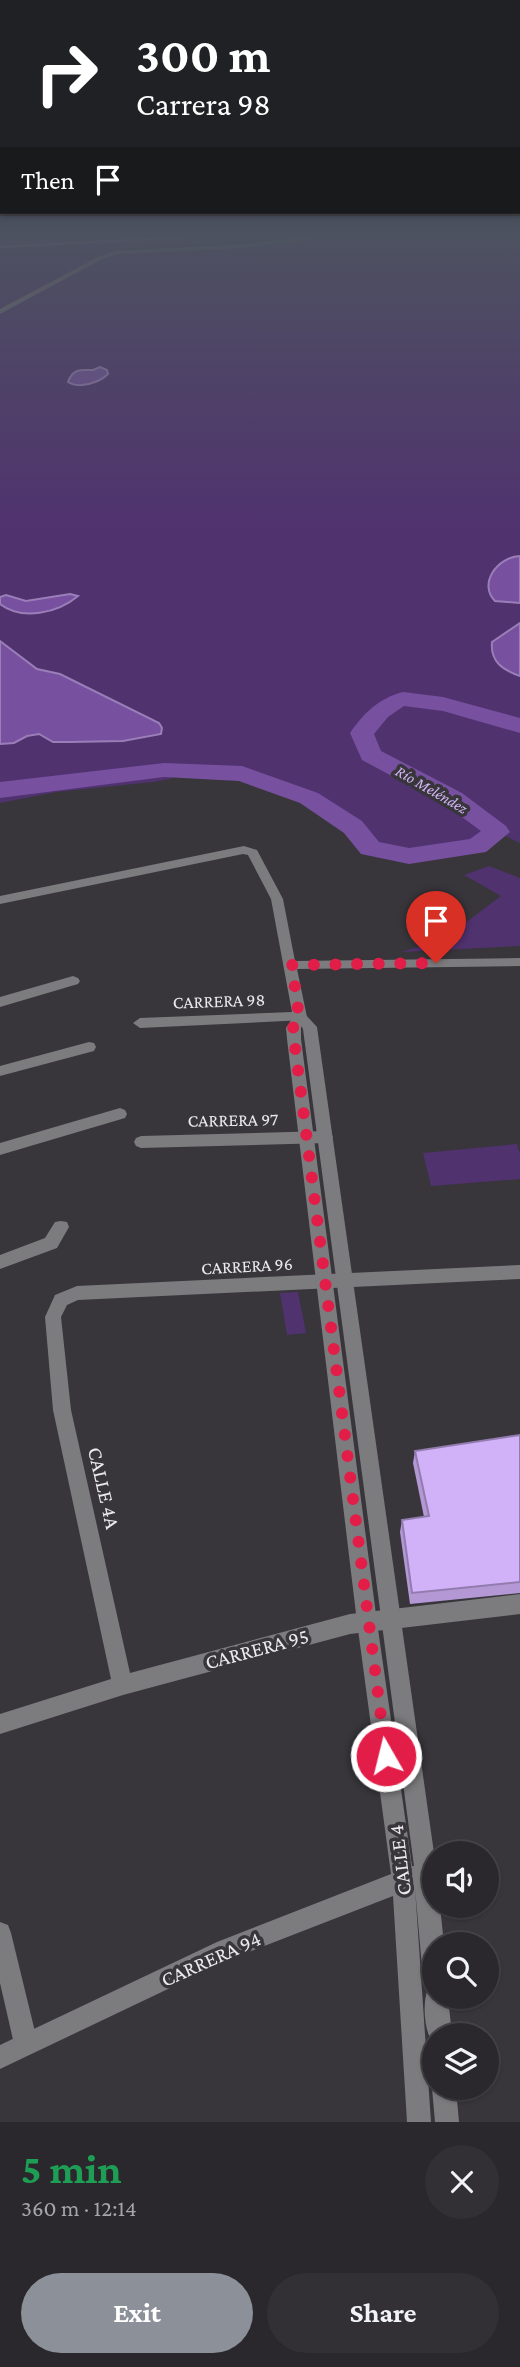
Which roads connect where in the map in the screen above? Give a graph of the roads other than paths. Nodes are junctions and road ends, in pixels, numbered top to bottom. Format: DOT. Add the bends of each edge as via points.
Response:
graph roads {
  1 [pos="0,900"];
  2 [pos="520,962"];
  3 [pos="292,965"];
  4 [pos="73,981"];
  5 [pos="0,1002"];
  6 [pos="299,1017"];
  7 [pos="140,1023"];
  8 [pos="89,1047"];
  9 [pos="0,1071"];
  10 [pos="120,1114"];
  11 [pos="316,1138"];
  12 [pos="141,1142"];
  13 [pos="0,1149"];
  14 [pos="61,1227"];
  15 [pos="0,1262"];
  16 [pos="520,1272"];
  17 [pos="346,1281"];
  18 [pos="325,1282"];
  19 [pos="61,1300"];
  20 [pos="520,1604"];
  21 [pos="391,1619"];
  22 [pos="367,1622"];
  23 [pos="123,1685"];
  24 [pos="0,1724"];
  25 [pos="422,1843"];
  26 [pos="422,1874"];
  27 [pos="403,1882"];
  28 [pos="0,1933"];
  29 [pos="26,2044"];
  30 [pos="0,2057"];
  31 [pos="445,2100"];
  32 [pos="419,2122"];
  33 [pos="447,2122"];
  1 -- 3 [label="street, CALLE 4" via="244,850 253,853 277,899"];
  2 -- 3 [label="street"];
  3 -- 6 [label="street, CALLE 4"];
  4 -- 5 [label="street"];
  6 -- 7 [label="street, CARRERA 98"];
  6 -- 11 [label="street, CALLE 4" via="293,1028"];
  8 -- 9 [label="street"];
  10 -- 13 [label="street"];
  11 -- 12 [label="street, CARRERA 97"];
  11 -- 17 [label="street, CALLE 4"];
  11 -- 18 [label="street, CALLE 4"];
  14 -- 15 [label="street" via="51,1243"];
  16 -- 17 [label="street, CARRERA 96"];
  17 -- 18 [label="street, CARRERA 96"];
  17 -- 21 [label="street, CALLE 4"];
  18 -- 19 [label="street, CARRERA 96" via="78,1293"];
  18 -- 22 [label="street, CALLE 4"];
  19 -- 23 [label="street, CALLE 4A" via="53,1317 62,1410"];
  20 -- 21 [label="street, CARRERA 95"];
  21 -- 22 [label="street, CARRERA 95"];
  21 -- 25 [label="street, CALLE 4"];
  22 -- 23 [label="street, CARRERA 95"];
  22 -- 27 [label="street, CALLE 4"];
  23 -- 24 [label="street, CARRERA 95"];
  26 -- 27 [label="street, CARRERA 94"];
  27 -- 29 [label="street, CARRERA 94" via="225,1950"];
  27 -- 32 [label="street, CALLE 4"];
  28 -- 29 [label="street"];
  29 -- 30 [label="street, CARRERA 94"];
  31 -- 33 [label="street"];
}
